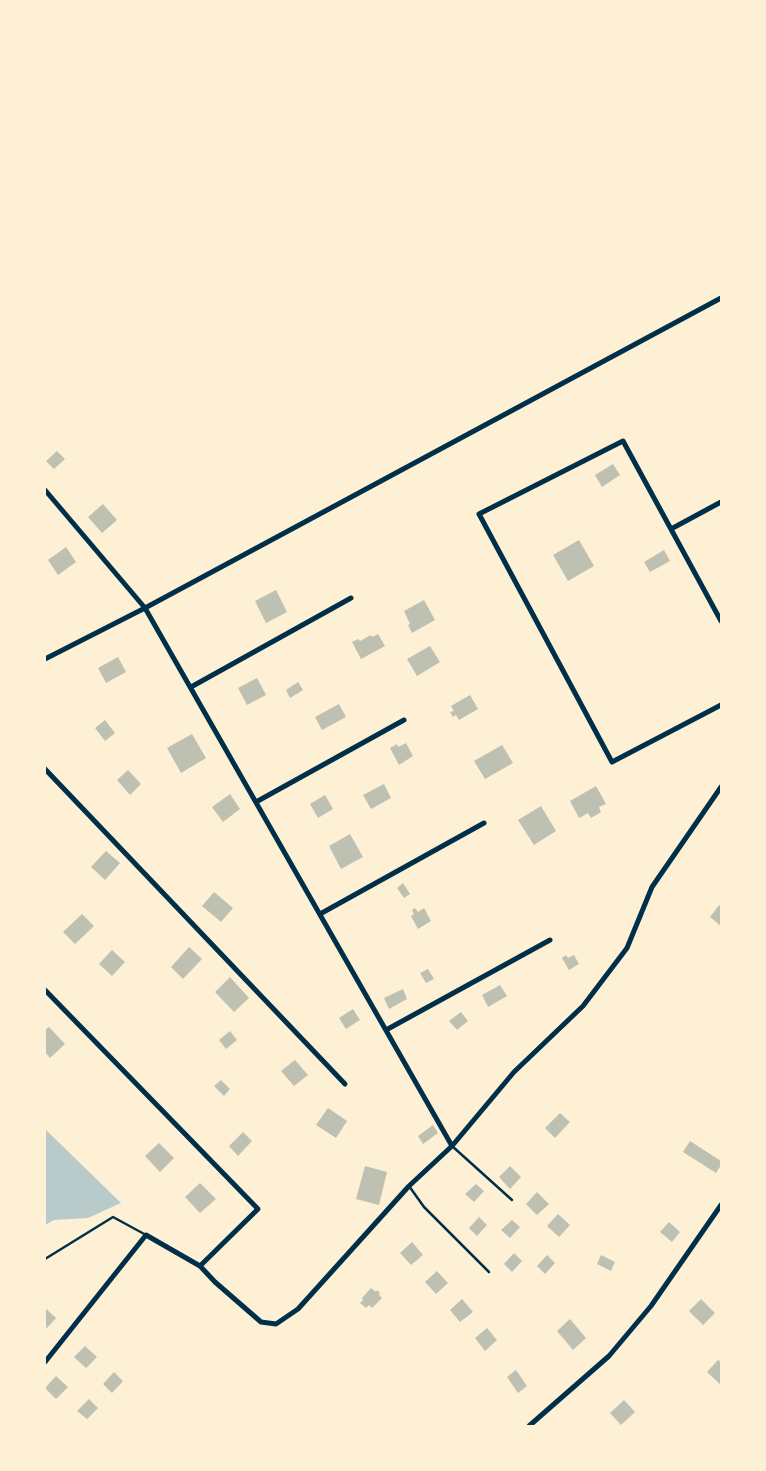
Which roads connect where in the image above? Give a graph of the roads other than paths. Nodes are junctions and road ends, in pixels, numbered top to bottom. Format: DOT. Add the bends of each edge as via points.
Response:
graph roads {
  1 [pos="721,298"];
  2 [pos="45,490"];
  3 [pos="721,502"];
  4 [pos="672,529"];
  5 [pos="351,598"];
  6 [pos="145,608"];
  7 [pos="721,621"];
  8 [pos="45,659"];
  9 [pos="191,687"];
  10 [pos="721,705"];
  11 [pos="404,720"];
  12 [pos="45,769"];
  13 [pos="721,787"];
  14 [pos="256,802"];
  15 [pos="484,824"];
  16 [pos="320,914"];
  17 [pos="550,940"];
  18 [pos="45,990"];
  19 [pos="386,1030"];
  20 [pos="345,1084"];
  21 [pos="452,1146"];
  22 [pos="409,1186"];
  23 [pos="512,1200"];
  24 [pos="721,1206"];
  25 [pos="721,1216"];
  26 [pos="711,1220"];
  27 [pos="146,1235"];
  28 [pos="45,1259"];
  29 [pos="200,1266"];
  30 [pos="489,1272"];
  31 [pos="45,1362"];
  32 [pos="529,1426"];
  1 -- 6 [label="street"];
  2 -- 6 [label="street"];
  3 -- 4 [label="street"];
  4 -- 7 [label="street"];
  4 -- 10 [label="street" via="624,441 479,514 612,762"];
  5 -- 9 [label="street"];
  6 -- 8 [label="street"];
  6 -- 9 [label="street"];
  9 -- 14 [label="street"];
  11 -- 14 [label="street"];
  12 -- 20 [label="street"];
  13 -- 21 [label="street" via="652,887 627,948 583,1006 514,1072"];
  14 -- 16 [label="street"];
  15 -- 16 [label="street"];
  16 -- 19 [label="street"];
  17 -- 19 [label="street"];
  18 -- 29 [label="street" via="258,1209"];
  19 -- 21 [label="street"];
  21 -- 22 [label="street"];
  21 -- 23 [label="lane"];
  22 -- 29 [label="street" via="298,1309 276,1324 261,1322"];
  22 -- 30 [label="lane" via="424,1207"];
  24 -- 26 [label="street"];
  25 -- 26 [label="street"];
  26 -- 32 [label="street" via="650,1306 609,1356"];
  27 -- 28 [label="lane" via="112,1217"];
  27 -- 29 [label="street"];
  27 -- 31 [label="street"];
}
